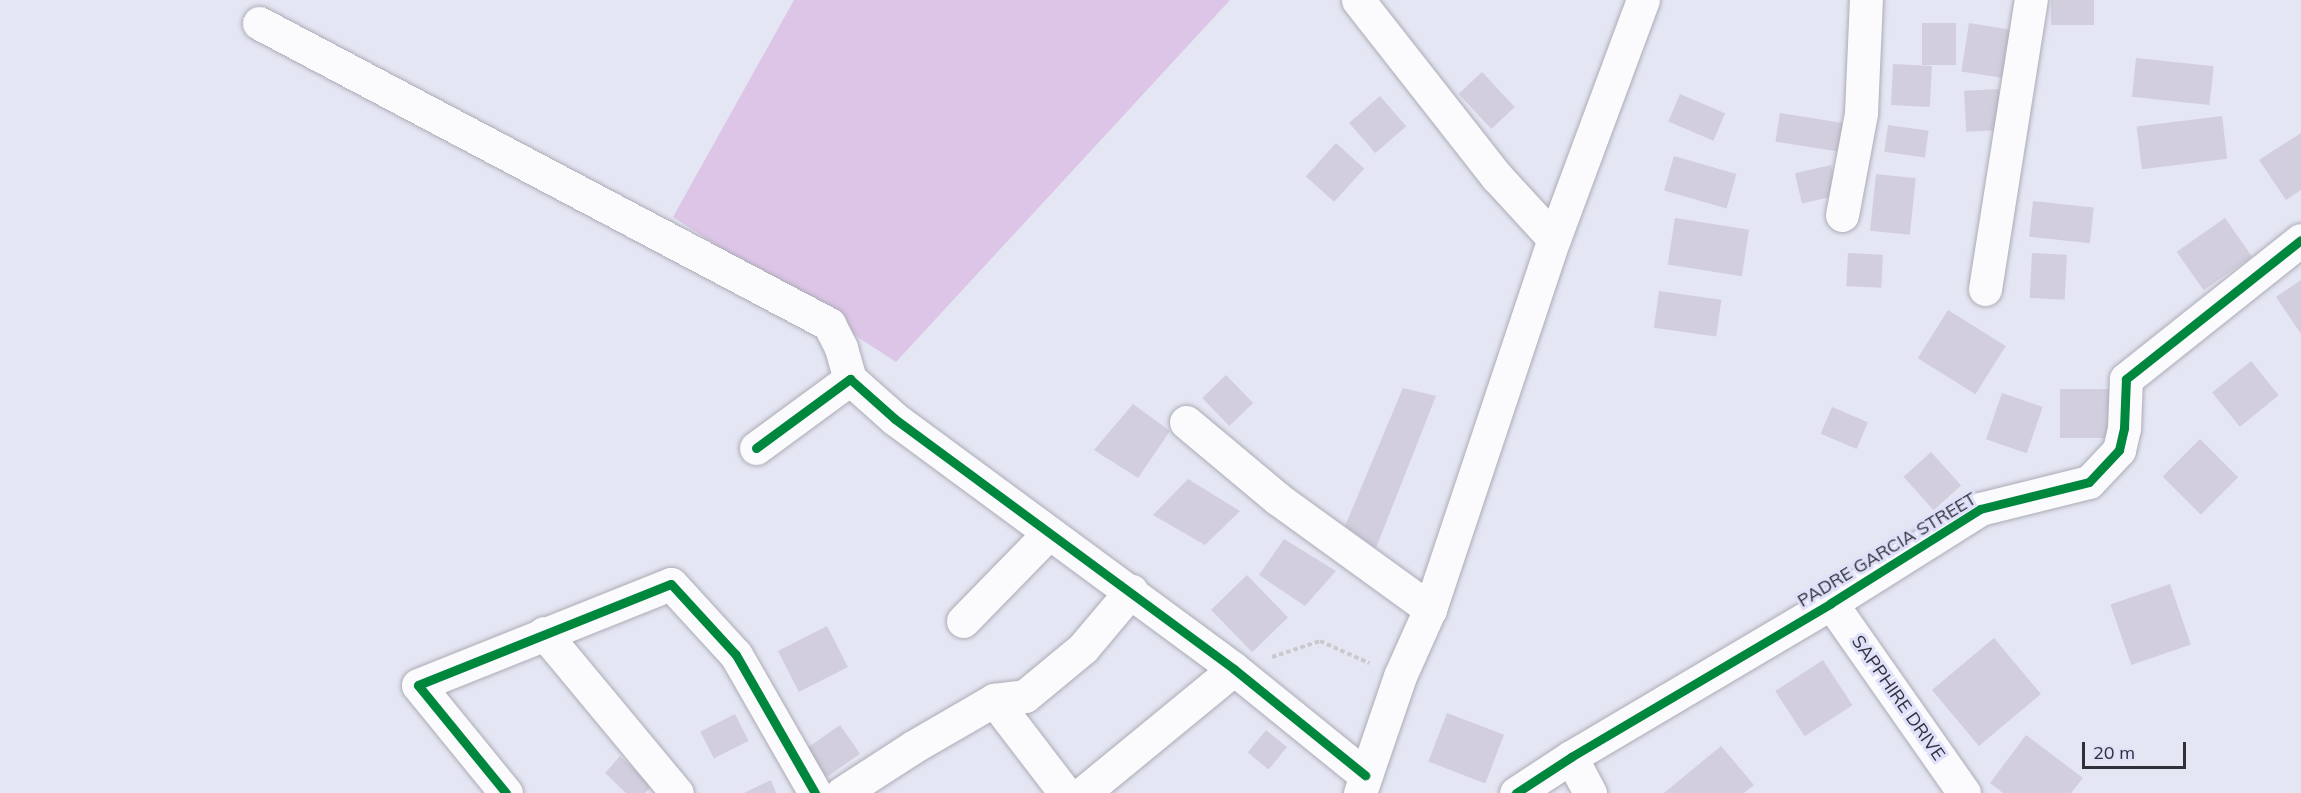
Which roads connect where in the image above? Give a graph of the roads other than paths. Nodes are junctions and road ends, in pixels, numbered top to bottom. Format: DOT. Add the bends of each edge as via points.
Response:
graph roads {
  1 [pos="1358,0"];
  2 [pos="1643,0"];
  3 [pos="1866,0"];
  4 [pos="2031,0"];
  5 [pos="259,23"];
  6 [pos="1842,215"];
  7 [pos="1554,239"];
  8 [pos="2301,240"];
  9 [pos="1984,289"];
  10 [pos="850,379"];
  11 [pos="1186,422"];
  12 [pos="756,448"];
  13 [pos="1049,533"];
  14 [pos="1131,591"];
  15 [pos="1832,603"];
  16 [pos="1430,609"];
  17 [pos="963,621"];
  18 [pos="544,633"];
  19 [pos="1234,669"];
  20 [pos="994,700"];
  21 [pos="1571,757"];
  22 [pos="1363,784"];
  23 [pos="506,793"];
  24 [pos="677,793"];
  25 [pos="815,793"];
  26 [pos="842,793"];
  27 [pos="1065,793"];
  28 [pos="1083,793"];
  29 [pos="1516,793"];
  30 [pos="1590,793"];
  31 [pos="1964,793"];
  1 -- 7 [label="street" via="1497,177"];
  2 -- 7 [label="street"];
  3 -- 6 [label="street" via="1861,113"];
  4 -- 9 [label="street"];
  5 -- 10 [label="street" via="829,324"];
  7 -- 16 [label="street"];
  8 -- 15 [label="street, PADRE GARCIA STREET" via="2126,379 2119,450 2089,482 1980,509"];
  10 -- 12 [label="street"];
  10 -- 13 [label="street" via="895,419"];
  11 -- 16 [label="street" via="1278,499"];
  13 -- 14 [label="street"];
  13 -- 17 [label="street"];
  14 -- 19 [label="street"];
  14 -- 20 [label="street" via="1083,648 1025,696"];
  15 -- 21 [label="street, PADRE GARCIA STREET"];
  15 -- 31 [label="street, SAPPHIRE DRIVE"];
  16 -- 22 [label="street" via="1400,676"];
  18 -- 23 [label="street" via="417,685"];
  18 -- 24 [label="street"];
  18 -- 25 [label="street" via="671,584 736,655"];
  19 -- 22 [label="street"];
  19 -- 28 [label="street"];
  20 -- 26 [label="street"];
  20 -- 27 [label="street"];
  21 -- 29 [label="street, PADRE GARCIA STREET"];
  21 -- 30 [label="street"];
}
